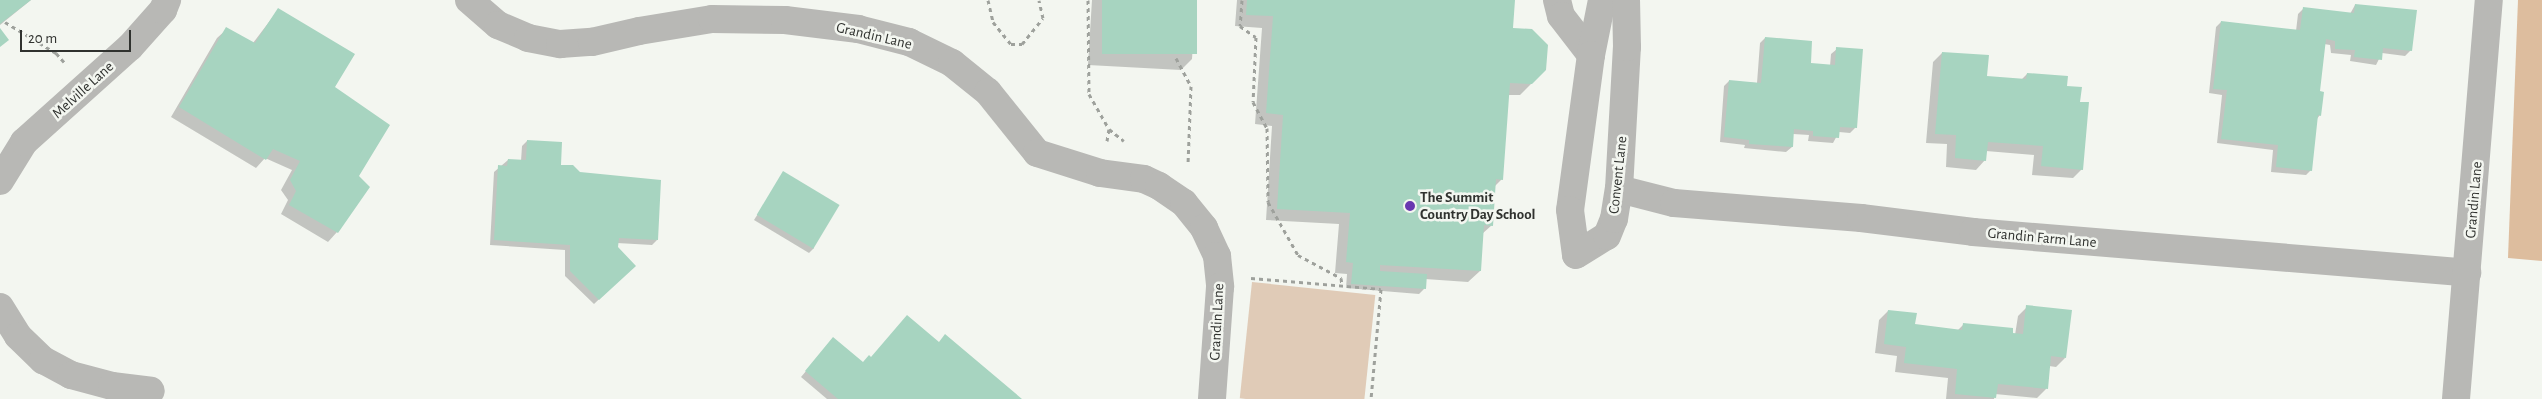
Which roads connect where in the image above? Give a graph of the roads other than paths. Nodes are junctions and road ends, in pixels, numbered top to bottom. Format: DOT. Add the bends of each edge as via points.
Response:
graph roads {
  1 [pos="167,0"];
  2 [pos="469,0"];
  3 [pos="1557,0"];
  4 [pos="1602,0"];
  5 [pos="1626,0"];
  6 [pos="2489,0"];
  7 [pos="1591,55"];
  8 [pos="0,181"];
  9 [pos="1619,189"];
  10 [pos="2467,273"];
  11 [pos="0,308"];
  12 [pos="150,391"];
  13 [pos="1212,399"];
  14 [pos="2456,399"];
  1 -- 8 [label="street, Melville Lane" via="130,47 88,88 24,142"];
  2 -- 13 [label="street, Grandin Lane" via="498,24 528,38 560,44 592,42 712,19 785,20 858,29 909,42 952,63 988,92 1037,153 1100,173 1144,179 1184,203 1204,228 1216,256 1220,287"];
  3 -- 7 [label="street" via="1561,16"];
  4 -- 7 [label="street, Convent Lane"];
  5 -- 9 [label="street, Convent Lane" via="1627,47"];
  6 -- 10 [label="street, Grandin Lane"];
  7 -- 9 [label="street, Convent Lane" via="1570,210 1576,255 1607,236"];
  9 -- 10 [label="street, Grandin Farm Lane" via="1674,203 1860,218 1974,232"];
  10 -- 14 [label="street, Grandin Lane"];
  11 -- 12 [label="street" via="18,336 43,360 71,375 112,386"];
}
